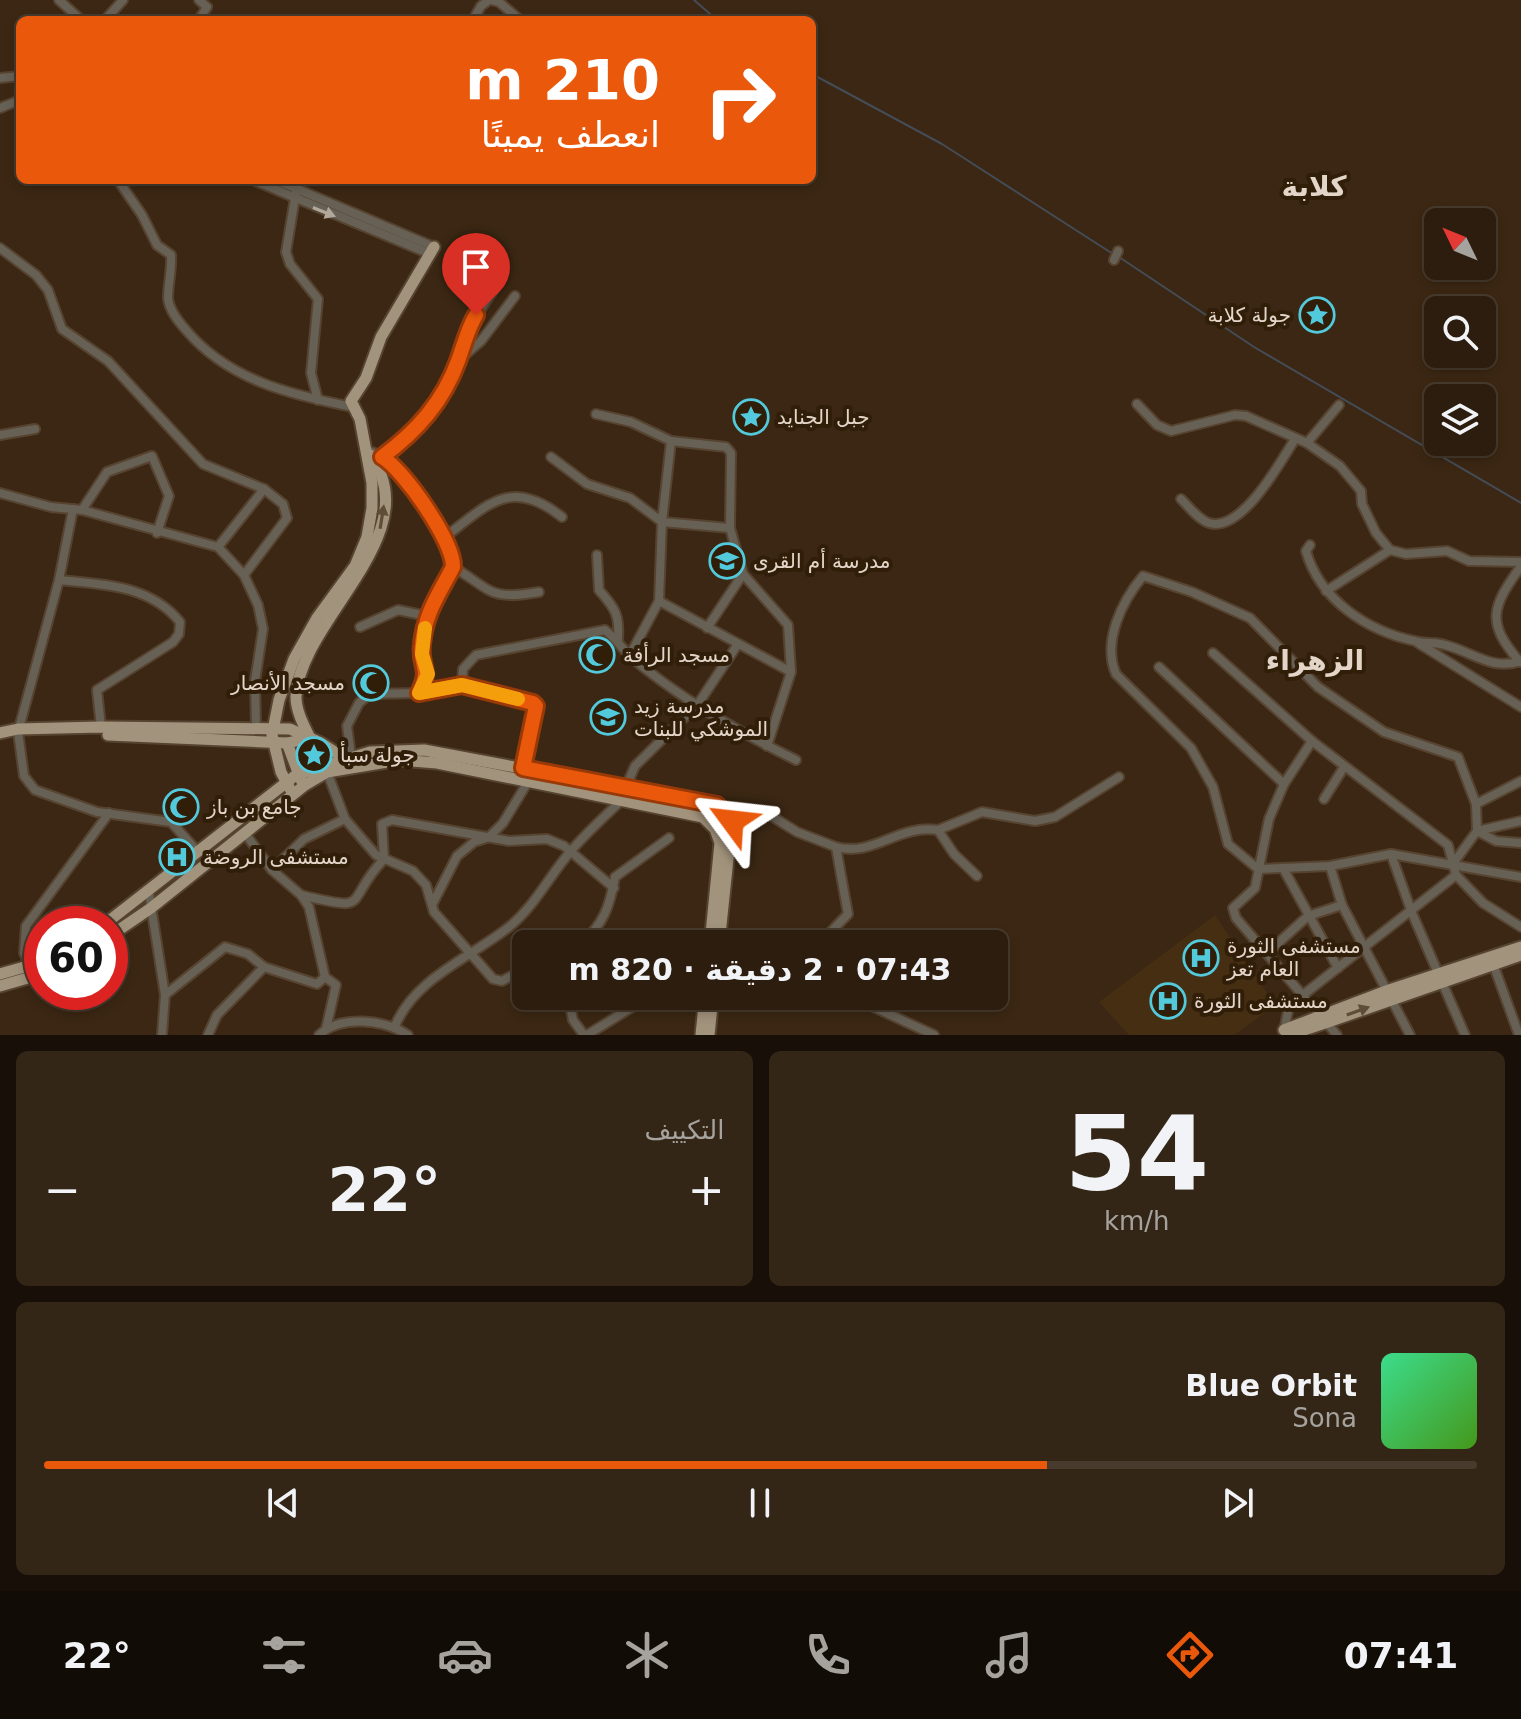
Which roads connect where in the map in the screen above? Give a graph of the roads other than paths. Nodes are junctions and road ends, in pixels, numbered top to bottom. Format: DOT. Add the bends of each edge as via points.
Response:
graph roads {
  1 [pos="59,0"];
  2 [pos="123,0"];
  3 [pos="199,0"];
  4 [pos="490,0"];
  5 [pos="77,16"];
  6 [pos="109,16"];
  7 [pos="201,16"];
  8 [pos="476,16"];
  9 [pos="515,16"];
  10 [pos="121,184"];
  11 [pos="261,184"];
  12 [pos="297,184"];
  13 [pos="295,200"];
  14 [pos="0,248"];
  15 [pos="432,251"];
  16 [pos="499,282"];
  17 [pos="515,296"];
  18 [pos="458,361"];
  19 [pos="318,400"];
  20 [pos="1137,404"];
  21 [pos="1339,405"];
  22 [pos="353,407"];
  23 [pos="596,414"];
  24 [pos="35,429"];
  25 [pos="0,435"];
  26 [pos="1295,439"];
  27 [pos="671,441"];
  28 [pos="1307,443"];
  29 [pos="365,450"];
  30 [pos="382,457"];
  31 [pos="551,457"];
  32 [pos="264,489"];
  33 [pos="0,493"];
  34 [pos="1181,499"];
  35 [pos="78,510"];
  36 [pos="562,517"];
  37 [pos="662,522"];
  38 [pos="730,528"];
  39 [pos="157,533"];
  40 [pos="445,537"];
  41 [pos="1310,545"];
  42 [pos="218,547"];
  43 [pos="1390,550"];
  44 [pos="597,555"];
  45 [pos="1521,564"];
  46 [pos="453,567"];
  47 [pos="743,574"];
  48 [pos="244,575"];
  49 [pos="59,580"];
  50 [pos="1326,591"];
  51 [pos="539,592"];
  52 [pos="659,601"];
  53 [pos="427,616"];
  54 [pos="360,627"];
  55 [pos="707,628"];
  56 [pos="618,640"];
  57 [pos="1418,642"];
  58 [pos="738,644"];
  59 [pos="1213,653"];
  60 [pos="630,655"];
  61 [pos="1521,661"];
  62 [pos="1159,667"];
  63 [pos="791,672"];
  64 [pos="462,685"];
  65 [pos="419,693"];
  66 [pos="698,704"];
  67 [pos="1521,707"];
  68 [pos="101,727"];
  69 [pos="256,728"];
  70 [pos="18,730"];
  71 [pos="0,733"];
  72 [pos="273,735"];
  73 [pos="311,738"];
  74 [pos="1312,741"];
  75 [pos="287,743"];
  76 [pos="767,746"];
  77 [pos="348,757"];
  78 [pos="796,760"];
  79 [pos="1344,767"];
  80 [pos="356,768"];
  81 [pos="327,772"];
  82 [pos="526,774"];
  83 [pos="296,775"];
  84 [pos="1119,777"];
  85 [pos="1521,781"];
  86 [pos="1284,784"];
  87 [pos="305,785"];
  88 [pos="289,789"];
  89 [pos="624,794"];
  90 [pos="1324,799"];
  91 [pos="1476,804"];
  92 [pos="765,812"];
  93 [pos="109,813"];
  94 [pos="345,819"];
  95 [pos="1521,821"];
  96 [pos="938,830"];
  97 [pos="1477,831"];
  98 [pos="244,832"];
  99 [pos="489,837"];
  100 [pos="669,838"];
  101 [pos="1521,843"];
  102 [pos="836,847"];
  103 [pos="198,852"];
  104 [pos="570,852"];
  105 [pos="1391,854"];
  106 [pos="384,859"];
  107 [pos="1452,865"];
  108 [pos="1330,866"];
  109 [pos="1283,868"];
  110 [pos="1258,869"];
  111 [pos="272,870"];
  112 [pos="1456,875"];
  113 [pos="977,876"];
  114 [pos="1521,877"];
  115 [pos="614,888"];
  116 [pos="149,893"];
  117 [pos="301,895"];
  118 [pos="433,903"];
  119 [pos="1342,905"];
  120 [pos="41,906"];
  121 [pos="128,908"];
  122 [pos="151,908"];
  123 [pos="1412,913"];
  124 [pos="1308,916"];
  125 [pos="1519,923"];
  126 [pos="128,924"];
  127 [pos="594,930"];
  128 [pos="711,930"];
  129 [pos="721,930"];
  130 [pos="833,930"];
  131 [pos="1521,947"];
  132 [pos="1365,949"];
  133 [pos="471,953"];
  134 [pos="1267,953"];
  135 [pos="1521,955"];
  136 [pos="1492,961"];
  137 [pos="264,967"];
  138 [pos="24,968"];
  139 [pos="1338,968"];
  140 [pos="0,974"];
  141 [pos="512,975"];
  142 [pos="325,977"];
  143 [pos="1442,977"];
  144 [pos="24,979"];
  145 [pos="0,986"];
  146 [pos="1391,994"];
  147 [pos="165,995"];
  148 [pos="1304,995"];
  149 [pos="571,1010"];
  150 [pos="627,1010"];
  151 [pos="704,1010"];
  152 [pos="712,1010"];
  153 [pos="880,1010"];
  154 [pos="1325,1019"];
  155 [pos="395,1026"];
  156 [pos="322,1032"];
  157 [pos="1282,1033"];
  158 [pos="162,1035"];
  159 [pos="208,1035"];
  160 [pos="408,1035"];
  161 [pos="586,1035"];
  162 [pos="701,1035"];
  163 [pos="709,1035"];
  164 [pos="934,1035"];
  165 [pos="1337,1035"];
  166 [pos="1410,1035"];
  167 [pos="1465,1035"];
  168 [pos="1519,1035"];
  1 -- 5 [label="street"];
  2 -- 6 [label="street"];
  3 -- 7 [label="street" via="207,7"];
  4 -- 8 [label="street"];
  4 -- 9 [label="street"];
  10 -- 19 [label="street" via="157,245 171,255 168,299 188,333 240,374"];
  11 -- 13 [label="street"];
  12 -- 13 [label="street"];
  12 -- 15 [label="street"];
  13 -- 15 [label="street, one-way"];
  13 -- 19 [label="street" via="286,252 318,299 311,373"];
  14 -- 32 [label="street" via="48,290 62,329 108,361 203,464"];
  15 -- 22 [label="main road" via="381,337 351,401"];
  16 -- 18 [label="street" via="467,330"];
  17 -- 18 [label="street" via="481,341"];
  18 -- 30 [label="street" via="429,416"];
  19 -- 22 [label="street"];
  20 -- 26 [label="street" via="1157,425 1171,431 1235,415"];
  21 -- 28 [label="street"];
  22 -- 29 [label="main road"];
  23 -- 27 [label="street" via="631,422"];
  24 -- 25 [label="street"];
  26 -- 28 [label="street"];
  26 -- 34 [label="street" via="1262,492 1227,520 1206,523"];
  27 -- 37 [label="street"];
  27 -- 38 [label="street" via="726,447 731,453"];
  28 -- 43 [label="street" via="1340,466 1361,491 1376,533"];
  29 -- 30 [label="street"];
  29 -- 72 [label="main road" via="372,483 367,537 355,566 294,659"];
  73 -- 29 [label="main road, one-way" via="296,697 307,659 366,564 385,508 375,460"];
  30 -- 40 [label="street" via="402,475"];
  31 -- 37 [label="street" via="587,484 630,498"];
  32 -- 42 [label="street"];
  32 -- 48 [label="street" via="283,504 287,518"];
  33 -- 35 [label="street"];
  35 -- 39 [label="street"];
  35 -- 39 [label="street" via="107,472 152,456 169,496"];
  35 -- 49 [label="street"];
  36 -- 40 [label="street" via="526,495 507,496 489,503"];
  37 -- 38 [label="street"];
  37 -- 52 [label="street"];
  38 -- 47 [label="street"];
  39 -- 42 [label="street"];
  40 -- 46 [label="street"];
  41 -- 50 [label="street" via="1306,551 1311,568"];
  42 -- 48 [label="street"];
  43 -- 45 [label="street" via="1447,551 1469,561"];
  43 -- 50 [label="street"];
  44 -- 56 [label="street" via="599,590 620,619"];
  45 -- 61 [label="street" via="1495,611 1501,640"];
  46 -- 51 [label="street" via="491,594"];
  46 -- 53 [label="street"];
  47 -- 55 [label="street"];
  47 -- 63 [label="street" via="788,625"];
  48 -- 69 [label="street" via="263,629 255,681"];
  49 -- 68 [label="street" via="139,592 153,597 180,622 173,642 97,690"];
  49 -- 70 [label="street"];
  50 -- 57 [label="street" via="1364,624"];
  52 -- 55 [label="street"];
  52 -- 60 [label="street"];
  53 -- 54 [label="street" via="398,610"];
  53 -- 65 [label="street" via="421,647 428,674"];
  55 -- 58 [label="street"];
  56 -- 60 [label="street"];
  56 -- 64 [label="street" via="605,630 476,655 463,669"];
  57 -- 61 [label="street" via="1444,644 1499,666"];
  57 -- 67 [label="street"];
  58 -- 63 [label="street"];
  58 -- 66 [label="street"];
  59 -- 74 [label="street"];
  60 -- 66 [label="street"];
  62 -- 86 [label="street"];
  63 -- 76 [label="street"];
  64 -- 65 [label="street"];
  64 -- 82 [label="street" via="535,704"];
  65 -- 77 [label="street" via="369,694 359,703 347,726"];
  66 -- 76 [label="street"];
  66 -- 89 [label="street" via="635,766"];
  68 -- 69 [label="main road"];
  68 -- 70 [label="main road"];
  69 -- 72 [label="main road"];
  70 -- 71 [label="main road"];
  70 -- 72 [label="main road"];
  70 -- 93 [label="street" via="24,776 35,790"];
  72 -- 73 [label="main road" via="290,729"];
  72 -- 75 [label="main road"];
  72 -- 88 [label="main road"];
  73 -- 75 [label="main road"];
  73 -- 77 [label="main road"];
  74 -- 79 [label="street"];
  74 -- 86 [label="street"];
  75 -- 83 [label="main road"];
  76 -- 78 [label="street"];
  77 -- 80 [label="main road"];
  77 -- 82 [label="main road" via="424,750"];
  77 -- 83 [label="main road"];
  79 -- 90 [label="street"];
  79 -- 107 [label="street" via="1448,845"];
  80 -- 81 [label="main road"];
  80 -- 82 [label="main road" via="411,761"];
  81 -- 87 [label="main road"];
  81 -- 94 [label="street"];
  82 -- 89 [label="main road"];
  82 -- 99 [label="street" via="503,823"];
  83 -- 87 [label="main road"];
  83 -- 88 [label="main road"];
  84 -- 96 [label="street" via="1055,817 1035,821 982,812"];
  85 -- 91 [label="street"];
  86 -- 110 [label="street" via="1269,819"];
  87 -- 88 [label="main road"];
  88 -- 98 [label="main road"];
  88 -- 103 [label="main road"];
  89 -- 104 [label="street"];
  89 -- 128 [label="main road" via="703,817 715,829 720,848"];
  89 -- 129 [label="main road" via="717,805 729,816 732,842"];
  91 -- 97 [label="street"];
  91 -- 110 [label="street" via="1458,757 1384,732 1318,687 1250,618 1143,576 1123,599 1109,659 1116,674 1191,748 1213,787 1228,844"];
  92 -- 102 [label="street"];
  93 -- 103 [label="street" via="171,822"];
  93 -- 120 [label="street"];
  94 -- 106 [label="street"];
  94 -- 111 [label="street" via="304,839"];
  95 -- 97 [label="street"];
  96 -- 102 [label="street" via="901,832 858,851"];
  96 -- 113 [label="street"];
  97 -- 101 [label="street" via="1496,841"];
  97 -- 107 [label="street"];
  98 -- 111 [label="street"];
  98 -- 122 [label="main road"];
  99 -- 104 [label="street" via="547,839"];
  99 -- 106 [label="street" via="385,820"];
  99 -- 118 [label="street" via="457,856"];
  100 -- 115 [label="street" via="620,872"];
  102 -- 130 [label="street" via="848,914"];
  103 -- 116 [label="main road"];
  104 -- 115 [label="street"];
  104 -- 133 [label="street" via="510,927"];
  105 -- 107 [label="street"];
  105 -- 108 [label="street"];
  105 -- 123 [label="street"];
  106 -- 117 [label="street" via="368,875 361,895 346,906"];
  106 -- 118 [label="street" via="413,871"];
  107 -- 112 [label="street"];
  107 -- 114 [label="street"];
  108 -- 109 [label="street"];
  108 -- 119 [label="street"];
  109 -- 110 [label="street"];
  109 -- 124 [label="street"];
  110 -- 134 [label="street" via="1255,888 1233,908"];
  111 -- 117 [label="street"];
  112 -- 123 [label="street"];
  112 -- 125 [label="street" via="1483,903"];
  115 -- 127 [label="street"];
  116 -- 121 [label="main road"];
  116 -- 122 [label="street"];
  117 -- 142 [label="street" via="319,940"];
  118 -- 133 [label="street" via="434,912"];
  119 -- 124 [label="street"];
  119 -- 132 [label="street"];
  122 -- 126 [label="main road"];
  122 -- 147 [label="street"];
  123 -- 132 [label="street"];
  123 -- 143 [label="street"];
  124 -- 134 [label="street"];
  124 -- 139 [label="street"];
  131 -- 136 [label="main road"];
  132 -- 139 [label="street"];
  132 -- 146 [label="street"];
  133 -- 141 [label="street" via="498,982"];
  133 -- 155 [label="street" via="418,991"];
  134 -- 148 [label="street"];
  135 -- 136 [label="main road"];
  136 -- 143 [label="main road"];
  136 -- 168 [label="street"];
  137 -- 142 [label="street" via="317,984"];
  137 -- 147 [label="street" via="248,954 225,947"];
  137 -- 159 [label="street" via="217,1015"];
  138 -- 140 [label="main road"];
  139 -- 148 [label="street"];
  142 -- 156 [label="street" via="336,985"];
  143 -- 146 [label="main road"];
  143 -- 167 [label="street"];
  144 -- 145 [label="main road"];
  146 -- 154 [label="main road"];
  146 -- 166 [label="street"];
  147 -- 158 [label="street"];
  148 -- 154 [label="street"];
  148 -- 157 [label="street" via="1289,1006"];
  149 -- 161 [label="street"];
  150 -- 161 [label="street"];
  151 -- 162 [label="main road"];
  152 -- 163 [label="main road"];
  153 -- 164 [label="street"];
  154 -- 157 [label="main road"];
  154 -- 165 [label="street"];
  155 -- 156 [label="street" via="371,1020"];
  155 -- 160 [label="street"];
}
